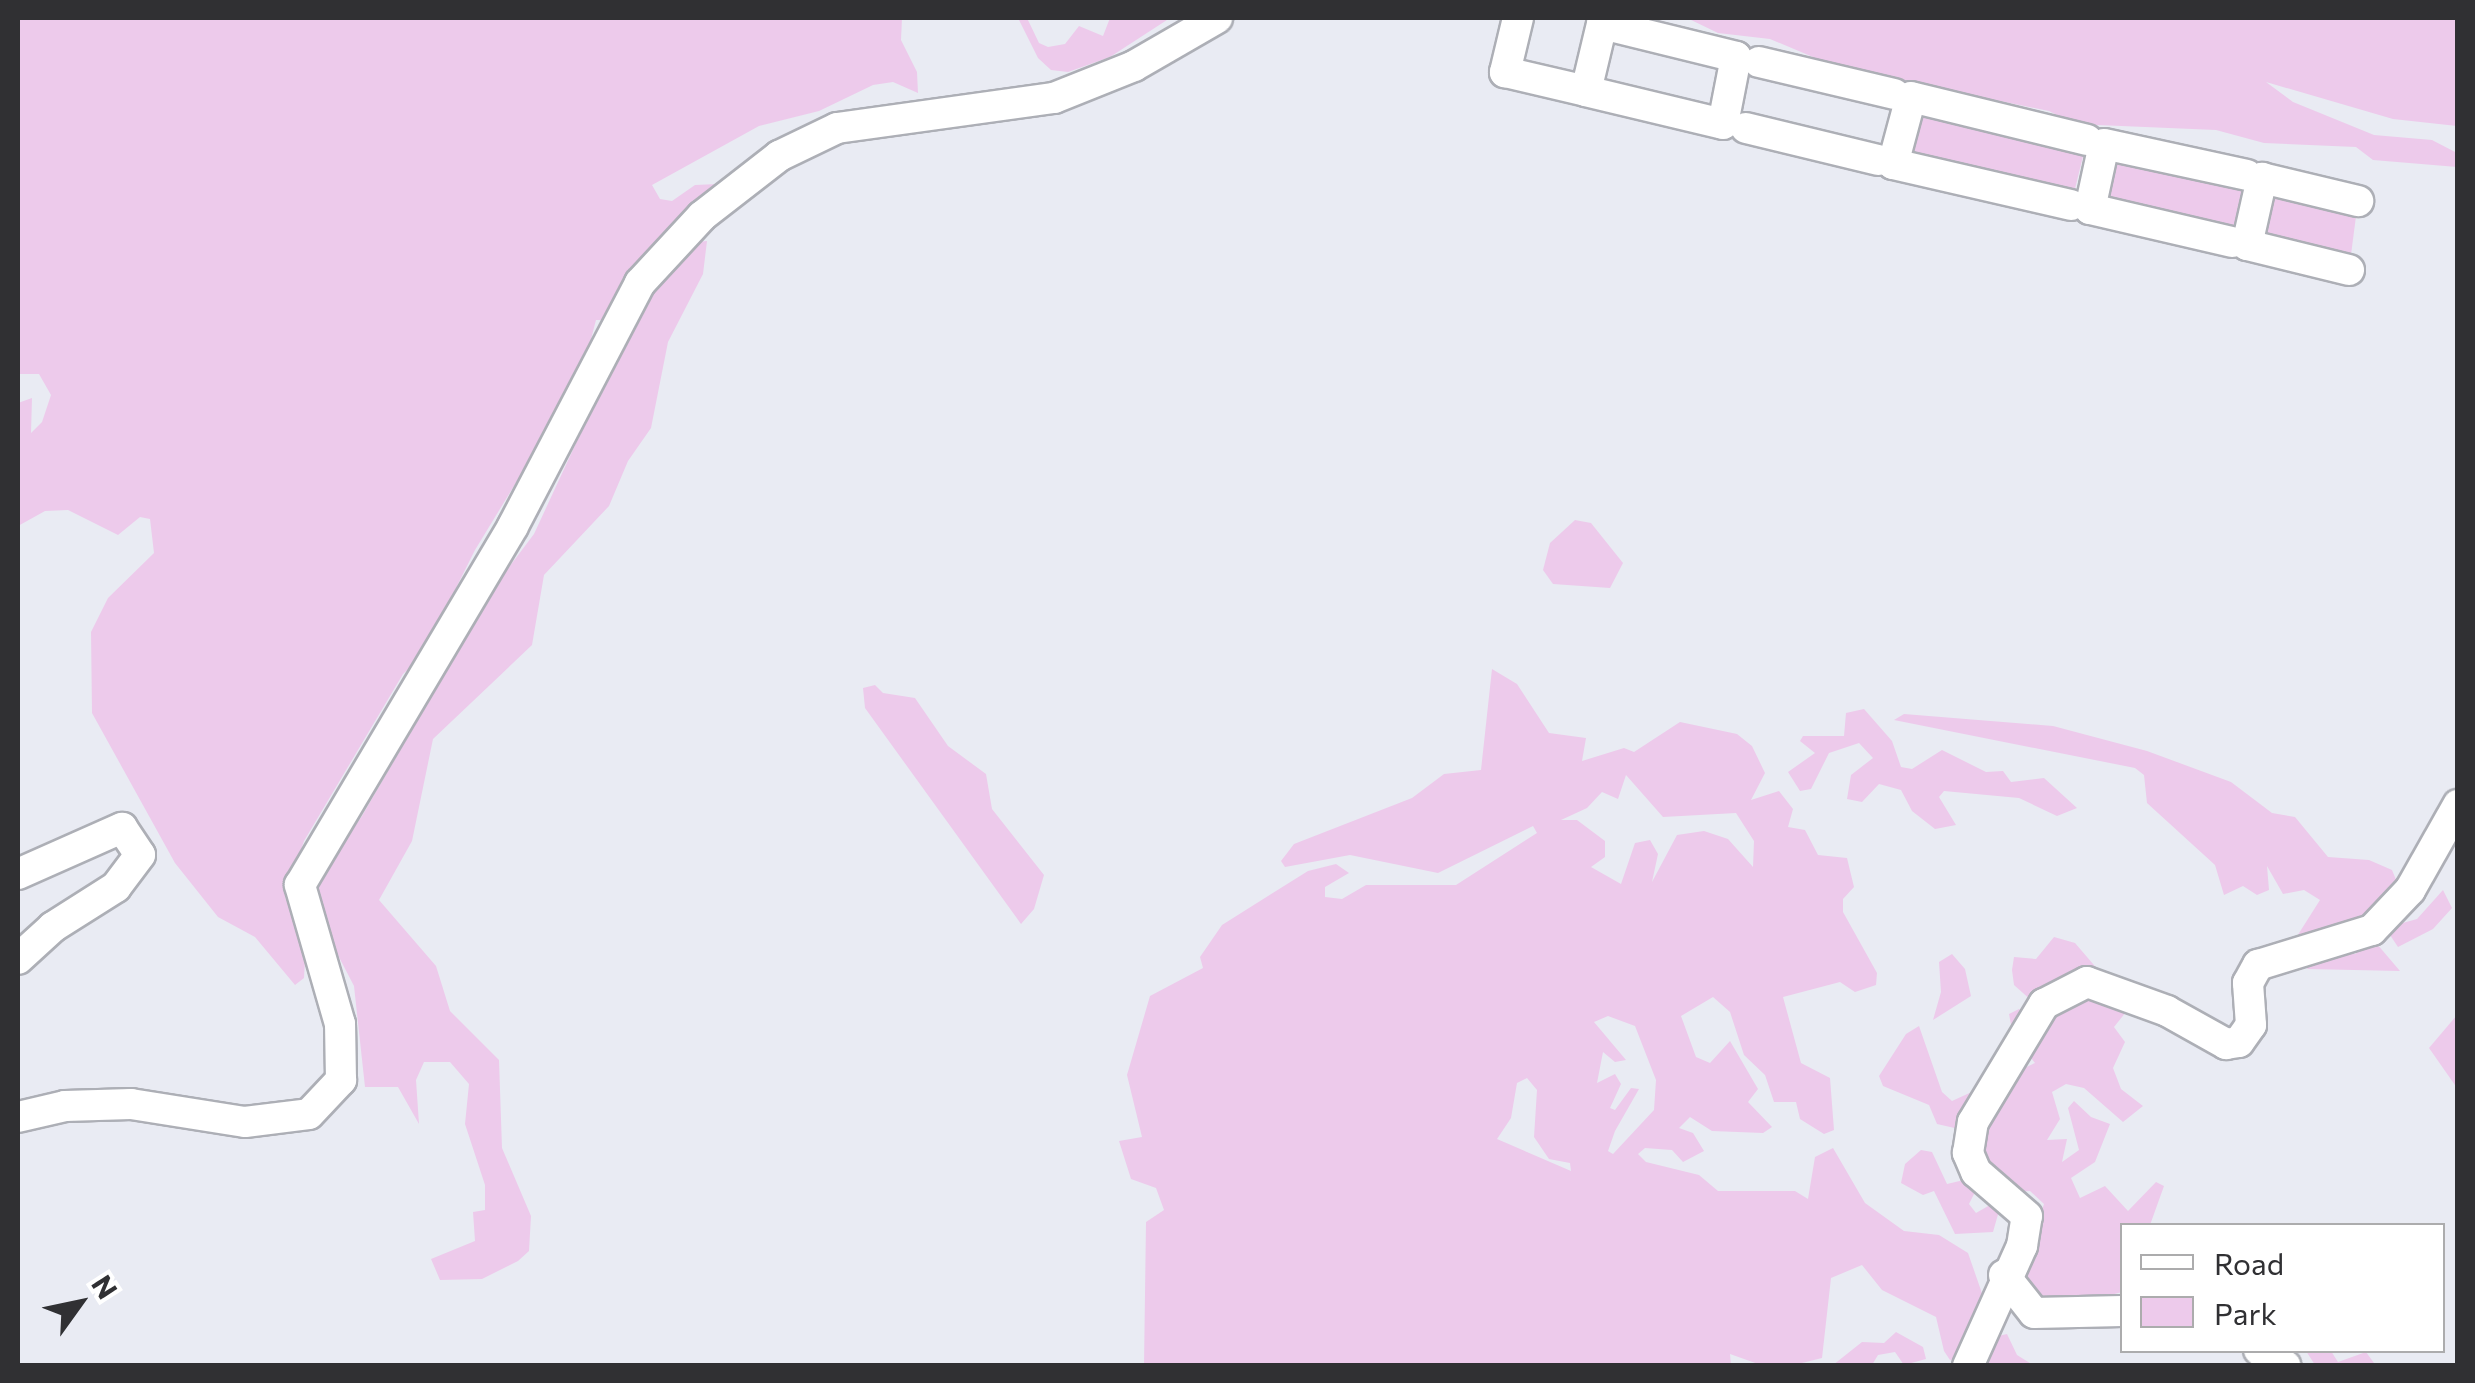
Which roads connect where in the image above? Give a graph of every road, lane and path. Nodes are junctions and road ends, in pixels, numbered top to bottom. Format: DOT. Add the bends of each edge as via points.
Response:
graph roads {
  1 [pos="1217,18"];
  2 [pos="1518,18"];
  3 [pos="1589,20"];
  4 [pos="1759,62"];
  5 [pos="1586,92"];
  6 [pos="1894,94"];
  7 [pos="1746,128"];
  8 [pos="2087,140"];
  9 [pos="1878,160"];
  10 [pos="2247,175"];
  11 [pos="2358,201"];
  12 [pos="2071,205"];
  13 [pos="2232,242"];
  14 [pos="2349,270"];
  15 [pos="2458,804"];
  16 [pos="18,874"];
  17 [pos="18,959"];
  18 [pos="18,1117"];
  19 [pos="2004,1275"];
  20 [pos="2120,1311"];
  21 [pos="2264,1353"];
  22 [pos="1968,1366"];
  23 [pos="2286,1366"];
  1 -- 18 [label="street" via="1134,66 1054,98 838,128 779,156 702,216 640,283 513,526 300,885 340,1024 341,1080 309,1114 245,1122 132,1104"];
  2 -- 5 [label="street" via="1505,72"];
  3 -- 5 [label="street"];
  3 -- 5 [label="street" via="1736,57 1723,124"];
  4 -- 6 [label="street"];
  7 -- 9 [label="street"];
  8 -- 12 [label="street" via="1911,97 1893,164"];
  10 -- 13 [label="street" via="2104,144 2090,208"];
  11 -- 14 [label="street" via="2262,178 2247,245"];
  15 -- 19 [label="street" via="2410,890 2372,930 2258,965 2248,983 2252,1025 2239,1042 2226,1044 2167,1010 2087,982 2044,1004 1973,1122 1968,1154 1976,1172 2027,1216 2022,1246"];
  16 -- 17 [label="street" via="122,828 140,856 116,887 52,927"];
  19 -- 20 [label="street" via="2034,1313"];
  19 -- 22 [label="street"];
  21 -- 23 [label="street"];
}
